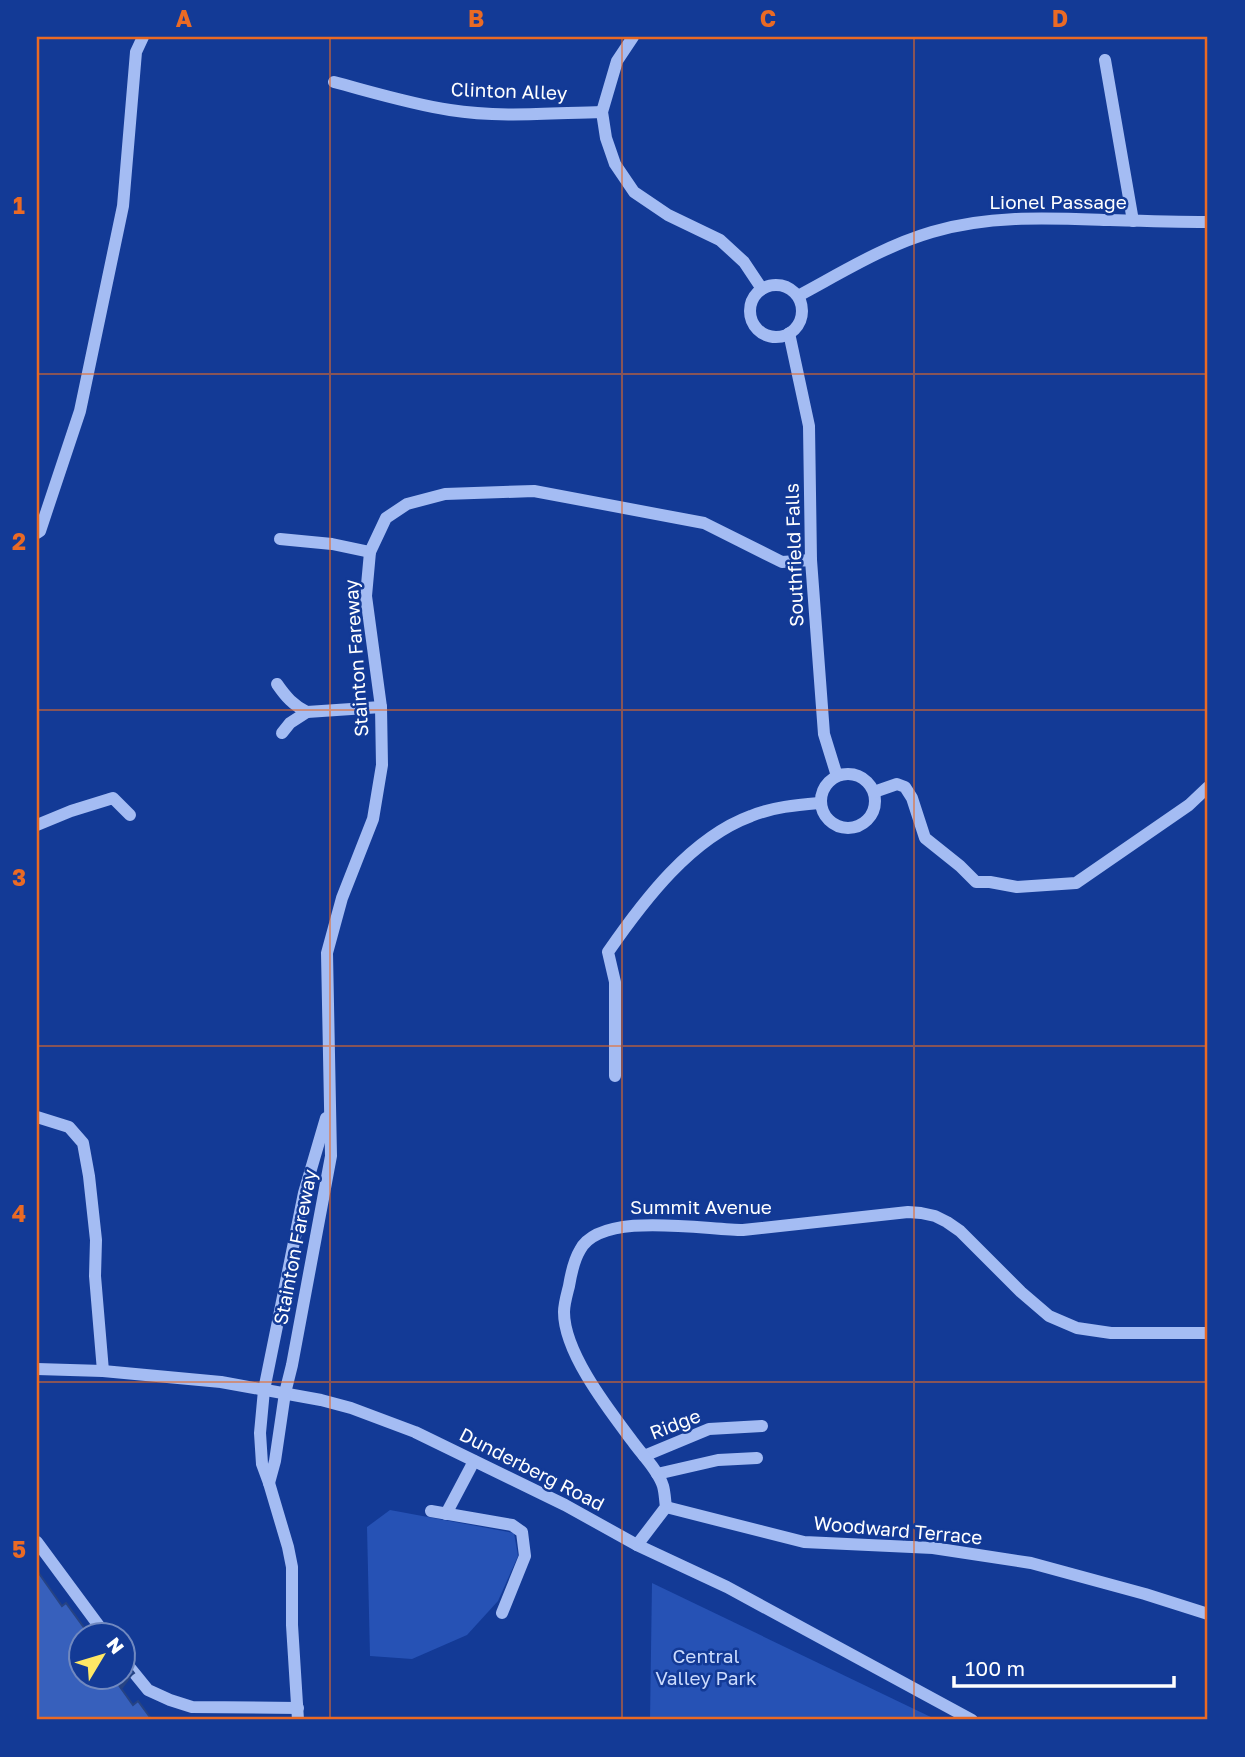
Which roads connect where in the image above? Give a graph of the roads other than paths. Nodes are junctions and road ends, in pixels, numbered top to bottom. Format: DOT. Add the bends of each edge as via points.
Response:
graph roads {
  1 [pos="143,37"];
  2 [pos="633,37"];
  3 [pos="1105,60"];
  4 [pos="334,82"];
  5 [pos="602,112"];
  6 [pos="1133,221"];
  7 [pos="1208,222"];
  8 [pos="762,289"];
  9 [pos="798,296"];
  10 [pos="789,333"];
  11 [pos="37,533"];
  12 [pos="280,539"];
  13 [pos="370,552"];
  14 [pos="811,561"];
  15 [pos="277,684"];
  16 [pos="381,707"];
  17 [pos="307,712"];
  18 [pos="282,733"];
  19 [pos="837,776"];
  20 [pos="1208,787"];
  21 [pos="874,792"];
  22 [pos="820,803"];
  23 [pos="130,815"];
  24 [pos="37,825"];
  25 [pos="615,1076"];
  26 [pos="329,1108"];
  27 [pos="37,1117"];
  28 [pos="305,1190"];
  29 [pos="325,1196"];
  30 [pos="285,1283"];
  31 [pos="307,1288"];
  32 [pos="1208,1333"];
  33 [pos="37,1369"];
  34 [pos="103,1371"];
  35 [pos="264,1390"];
  36 [pos="285,1393"];
  37 [pos="762,1426"];
  38 [pos="644,1457"];
  39 [pos="757,1458"];
  40 [pos="474,1461"];
  41 [pos="657,1474"];
  42 [pos="270,1483"];
  43 [pos="666,1507"];
  44 [pos="431,1511"];
  45 [pos="446,1514"];
  46 [pos="37,1542"];
  47 [pos="637,1545"];
  48 [pos="502,1613"];
  49 [pos="1208,1614"];
  50 [pos="95,1620"];
  51 [pos="136,1675"];
  52 [pos="220,1714"];
  53 [pos="298,1714"];
  54 [pos="972,1720"];
  1 -- 11 [label="street" via="136,52 123,206 80,411"];
  2 -- 5 [label="street" via="617,61"];
  3 -- 6 [label="street"];
  4 -- 5 [label="street, Clinton Alley" via="452,111"];
  5 -- 8 [label="street" via="615,164 634,192 668,215 720,240 744,262"];
  6 -- 7 [label="street, Lionel Passage"];
  6 -- 9 [label="street, Lionel Passage" via="982,221 933,232 864,260"];
  8 -- 9 [label="street" via="782,286"];
  8 -- 10 [label="street" via="751,305 754,324 770,336"];
  9 -- 10 [label="street" via="801,317"];
  10 -- 14 [label="street, Southfield Falls" via="809,426"];
  12 -- 13 [label="street"];
  13 -- 14 [label="street, Stainton Fareway" via="386,518 407,504 445,494 534,491 704,523 782,562"];
  13 -- 16 [label="street, Stainton Fareway" via="366,596"];
  14 -- 19 [label="street, Southfield Falls" via="824,734"];
  15 -- 17 [label="street" via="287,699"];
  16 -- 17 [label="street"];
  16 -- 26 [label="street, Stainton Fareway" via="382,765 373,818 342,898 327,954"];
  17 -- 18 [label="street"];
  19 -- 21 [label="street" via="859,776"];
  19 -- 22 [label="street" via="824,787"];
  20 -- 21 [label="street" via="1076,883 1017,887 976,882 925,838 905,787 897,784"];
  21 -- 22 [label="street" via="872,814 854,828 831,823"];
  22 -- 25 [label="street" via="774,809 736,822 671,871 630,920 608,952 615,982"];
  23 -- 24 [label="street" via="113,798"];
  26 -- 28 [label="street, Stainton Fareway"];
  26 -- 29 [label="street, Stainton Fareway" via="331,1156"];
  27 -- 34 [label="street" via="69,1127 83,1143 96,1240"];
  28 -- 29 [label="street"];
  28 -- 30 [label="street, Stainton Fareway"];
  29 -- 31 [label="street, Stainton Fareway"];
  30 -- 31 [label="street"];
  30 -- 35 [label="street, Stainton Fareway"];
  31 -- 36 [label="street, Stainton Fareway"];
  32 -- 38 [label="street, Summit Avenue" via="1111,1333 1077,1328 1049,1316 960,1231 921,1213 743,1230 622,1227 598,1234 580,1248 564,1311 580,1366"];
  33 -- 34 [label="street, Dunderberg Road"];
  34 -- 35 [label="street, Dunderberg Road"];
  35 -- 36 [label="street, Dunderberg Road"];
  35 -- 42 [label="street, Stainton Fareway" via="260,1433 262,1464"];
  36 -- 40 [label="street, Dunderberg Road" via="351,1408"];
  36 -- 42 [label="street, Stainton Fareway"];
  37 -- 38 [label="street, Ridge" via="709,1429"];
  38 -- 41 [label="street, Summit Avenue"];
  39 -- 41 [label="street" via="718,1460"];
  40 -- 45 [label="street"];
  40 -- 47 [label="street, Dunderberg Road"];
  41 -- 43 [label="street, Summit Avenue"];
  42 -- 53 [label="street, Stainton Fareway" via="292,1567"];
  43 -- 47 [label="street"];
  43 -- 49 [label="street, Woodward Terrace" via="804,1542 933,1548 1031,1563"];
  44 -- 45 [label="street"];
  45 -- 48 [label="street" via="512,1525 522,1532 525,1556"];
  46 -- 50 [label="street"];
  47 -- 54 [label="street, Dunderberg Road" via="727,1587"];
  51 -- 52 [label="street" via="148,1690"];
  52 -- 53 [label="street"];
}
